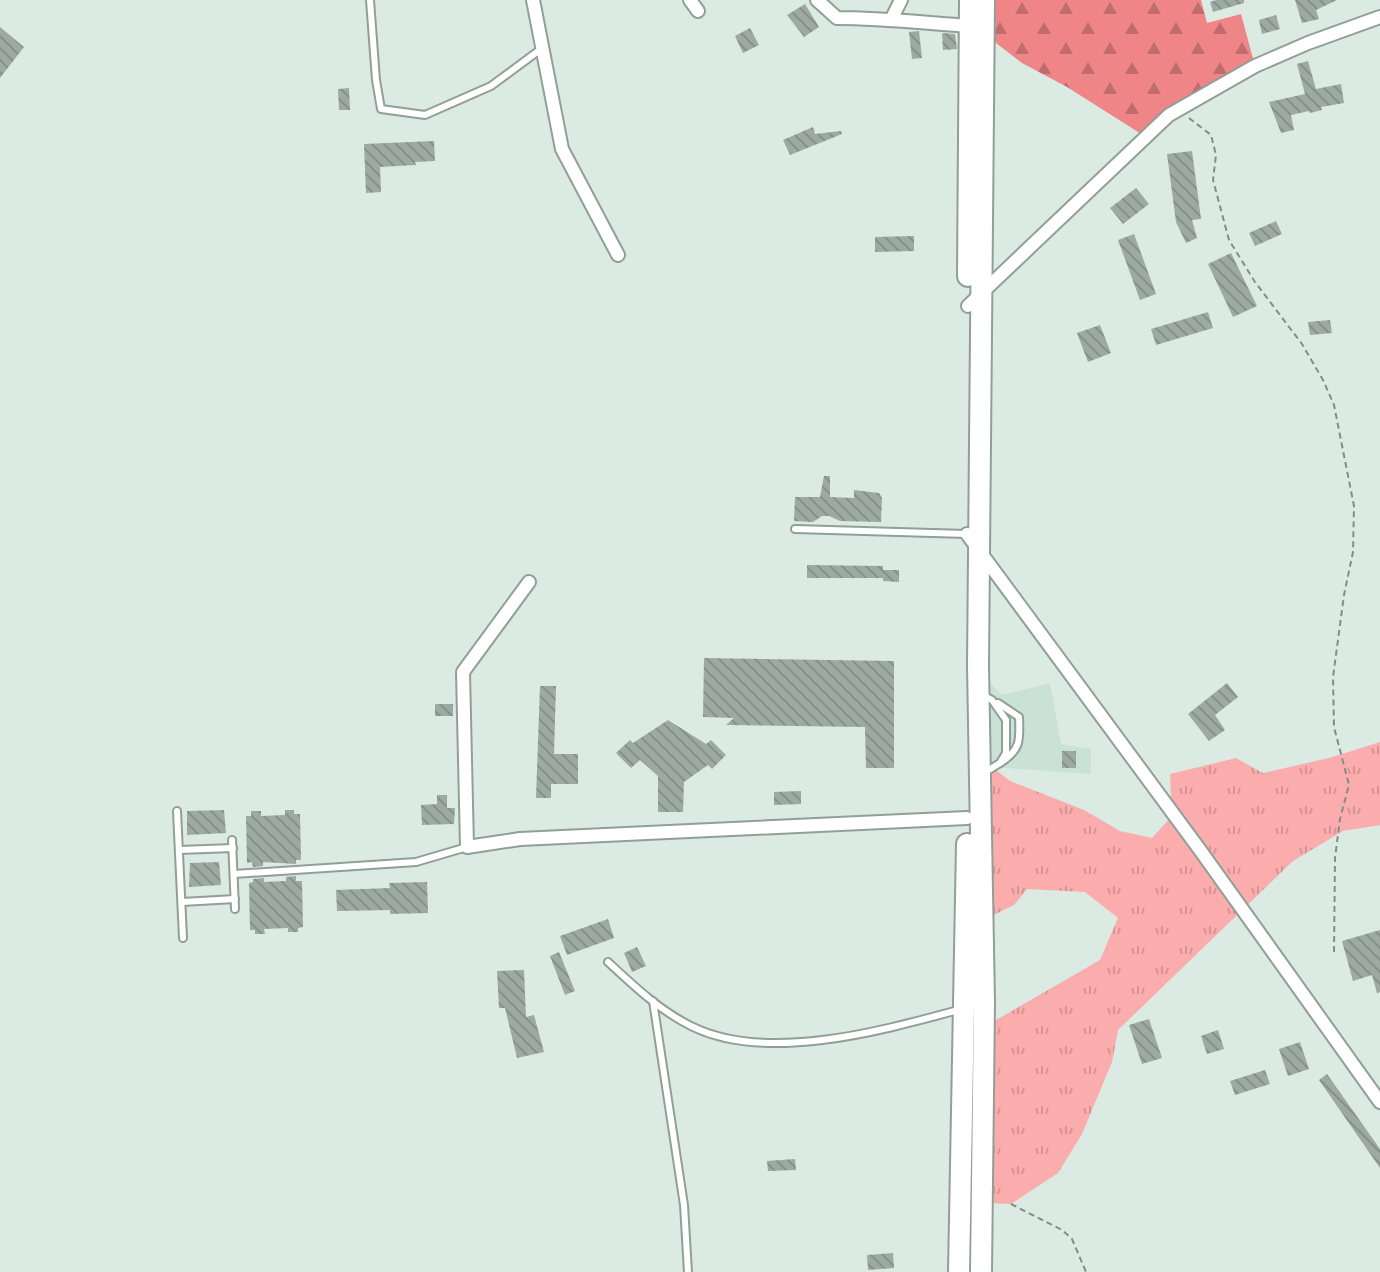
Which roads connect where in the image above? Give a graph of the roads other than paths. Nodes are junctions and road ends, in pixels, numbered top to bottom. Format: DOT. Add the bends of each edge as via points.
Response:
graph roads {
  1 [pos="370,0"];
  2 [pos="533,0"];
  3 [pos="817,0"];
  4 [pos="901,0"];
  5 [pos="970,0"];
  6 [pos="984,0"];
  7 [pos="1380,17"];
  8 [pos="892,18"];
  9 [pos="970,26"];
  10 [pos="542,49"];
  11 [pos="618,255"];
  12 [pos="975,301"];
  13 [pos="795,529"];
  14 [pos="973,542"];
  15 [pos="529,582"];
  16 [pos="986,697"];
  17 [pos="1000,763"];
  18 [pos="978,778"];
  19 [pos="177,811"];
  20 [pos="967,818"];
  21 [pos="467,847"];
  22 [pos="179,850"];
  23 [pos="234,874"];
  24 [pos="235,899"];
  25 [pos="182,902"];
  26 [pos="235,909"];
  27 [pos="183,938"];
  28 [pos="608,962"];
  29 [pos="653,1001"];
  30 [pos="965,1008"];
  31 [pos="1380,1102"];
  32 [pos="688,1272"];
  33 [pos="959,1272"];
  34 [pos="981,1272"];
  1 -- 10 [label="lane" via="381,109 425,115 491,86"];
  2 -- 10 [label="street"];
  3 -- 8 [label="street" via="837,18"];
  4 -- 8 [label="street"];
  5 -- 9 [label="main road"];
  6 -- 12 [label="main road"];
  7 -- 12 [label="street" via="1255,66 1169,115"];
  8 -- 9 [label="street"];
  9 -- 12 [label="main road"];
  10 -- 11 [label="street" via="562,149"];
  12 -- 14 [label="main road"];
  13 -- 14 [label="lane"];
  14 -- 16 [label="main road"];
  14 -- 20 [label="main road"];
  14 -- 31 [label="street"];
  15 -- 21 [label="street" via="463,672"];
  16 -- 17 [label="lane" via="1006,720 1006,753"];
  16 -- 17 [label="lane" via="1019,717 1014,755"];
  16 -- 18 [label="main road"];
  17 -- 18 [label="lane"];
  18 -- 34 [label="main road" via="984,1003"];
  19 -- 22 [label="lane"];
  20 -- 21 [label="street" via="520,839"];
  20 -- 30 [label="main road"];
  21 -- 23 [label="lane" via="416,862"];
  22 -- 23 [label="lane" via="232,844"];
  22 -- 25 [label="lane"];
  23 -- 24 [label="lane"];
  24 -- 25 [label="lane"];
  24 -- 26 [label="lane"];
  25 -- 27 [label="lane"];
  28 -- 29 [label="lane"];
  29 -- 30 [label="lane" via="692,1027 748,1043 812,1042"];
  29 -- 32 [label="lane" via="684,1205"];
  30 -- 33 [label="main road"];
}
